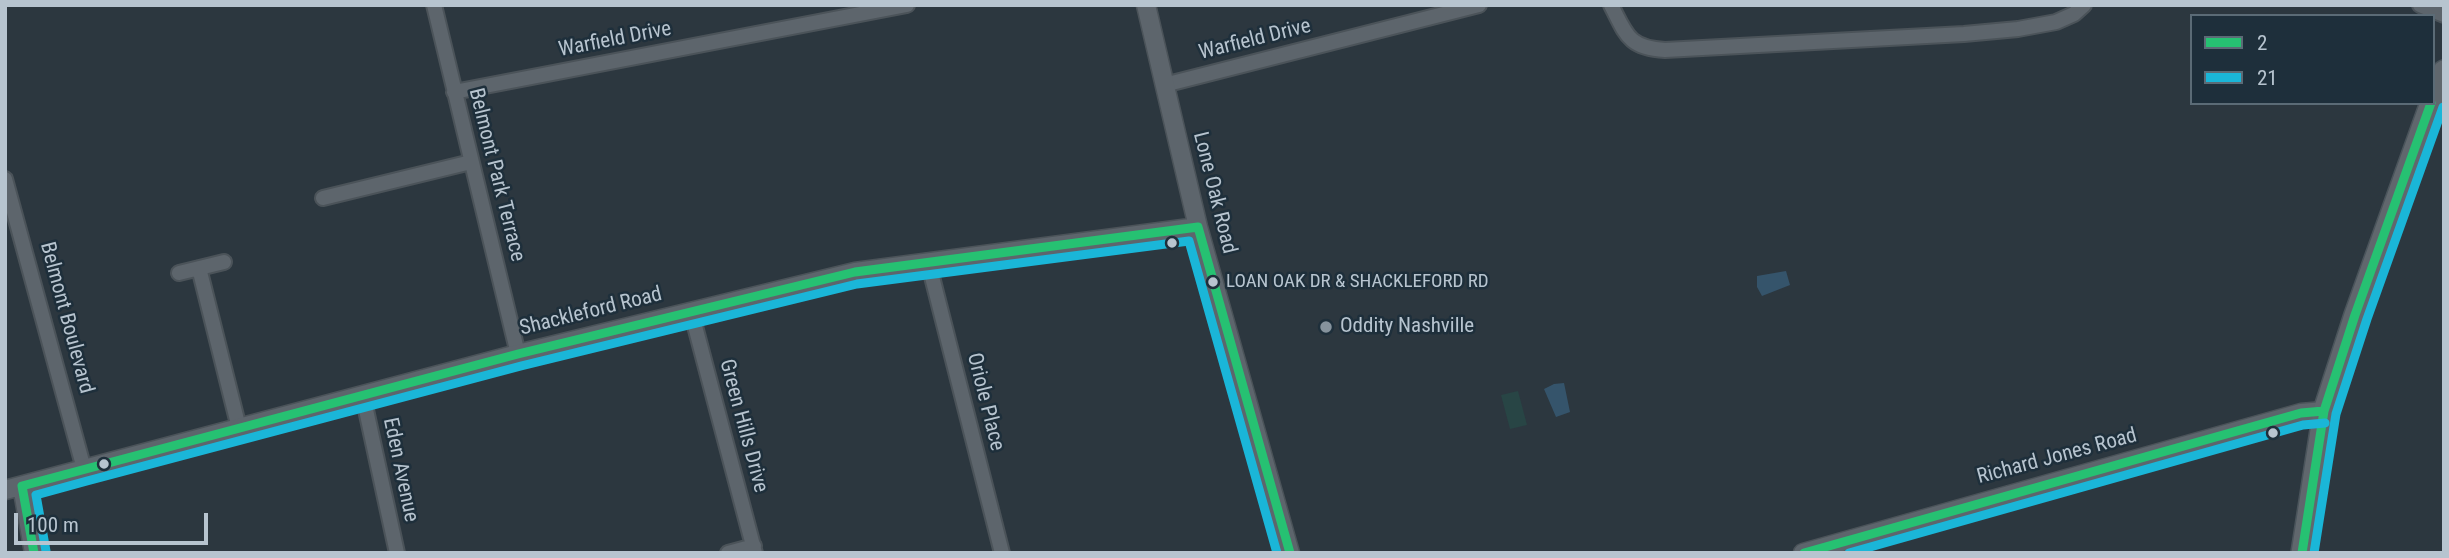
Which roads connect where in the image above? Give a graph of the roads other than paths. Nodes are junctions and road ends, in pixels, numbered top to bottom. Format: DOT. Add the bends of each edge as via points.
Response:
graph roads {
  1 [pos="433,5"];
  2 [pos="907,5"];
  3 [pos="1146,5"];
  4 [pos="1479,5"];
  5 [pos="1611,5"];
  6 [pos="2084,5"];
  7 [pos="2420,5"];
  8 [pos="2444,15"];
  9 [pos="2444,71"];
  10 [pos="1164,85"];
  11 [pos="454,92"];
  12 [pos="2435,93"];
  13 [pos="2430,105"];
  14 [pos="471,162"];
  15 [pos="5,178"];
  16 [pos="323,198"];
  17 [pos="1198,228"];
  18 [pos="928,261"];
  19 [pos="224,262"];
  20 [pos="199,268"];
  21 [pos="179,273"];
  22 [pos="691,311"];
  23 [pos="519,354"];
  24 [pos="363,396"];
  25 [pos="2324,411"];
  26 [pos="239,428"];
  27 [pos="84,469"];
  28 [pos="13,488"];
  29 [pos="755,550"];
  30 [pos="33,553"];
  31 [pos="397,553"];
  32 [pos="728,553"];
  33 [pos="1002,553"];
  34 [pos="1290,553"];
  35 [pos="1803,553"];
  36 [pos="2302,553"];
  1 -- 11 [label="street, Belmont Park Terrace"];
  2 -- 11 [label="street, Warfield Drive"];
  3 -- 10 [label="street, Lone Oak Road"];
  4 -- 10 [label="street, Warfield Drive"];
  5 -- 6 [label="street" via="1634,43 1665,50 2018,29 2056,22"];
  7 -- 8 [label="street"];
  9 -- 12 [label="main road"];
  10 -- 17 [label="street, Lone Oak Road"];
  11 -- 14 [label="street, Belmont Park Terrace"];
  13 -- 25 [label="main road"];
  14 -- 16 [label="street"];
  14 -- 23 [label="street, Belmont Park Terrace"];
  15 -- 27 [label="street, Belmont Boulevard"];
  17 -- 18 [label="street, Shackleford Road"];
  17 -- 34 [label="street, Lone Oak Road"];
  18 -- 22 [label="street, Shackleford Road" via="855,272"];
  18 -- 33 [label="street, Oriole Place"];
  19 -- 20 [label="street"];
  20 -- 21 [label="street"];
  20 -- 26 [label="street"];
  22 -- 23 [label="street, Shackleford Road"];
  22 -- 29 [label="street, Green Hills Drive"];
  23 -- 24 [label="street, Shackleford Road"];
  24 -- 26 [label="street, Shackleford Road"];
  24 -- 31 [label="street, Eden Avenue"];
  25 -- 35 [label="street, Richard Jones Road" via="2302,413"];
  25 -- 36 [label="main road"];
  26 -- 27 [label="street, Shackleford Road"];
  27 -- 28 [label="street, Shackleford Road"];
  28 -- 30 [label="street"];
  29 -- 32 [label="street"];
}
